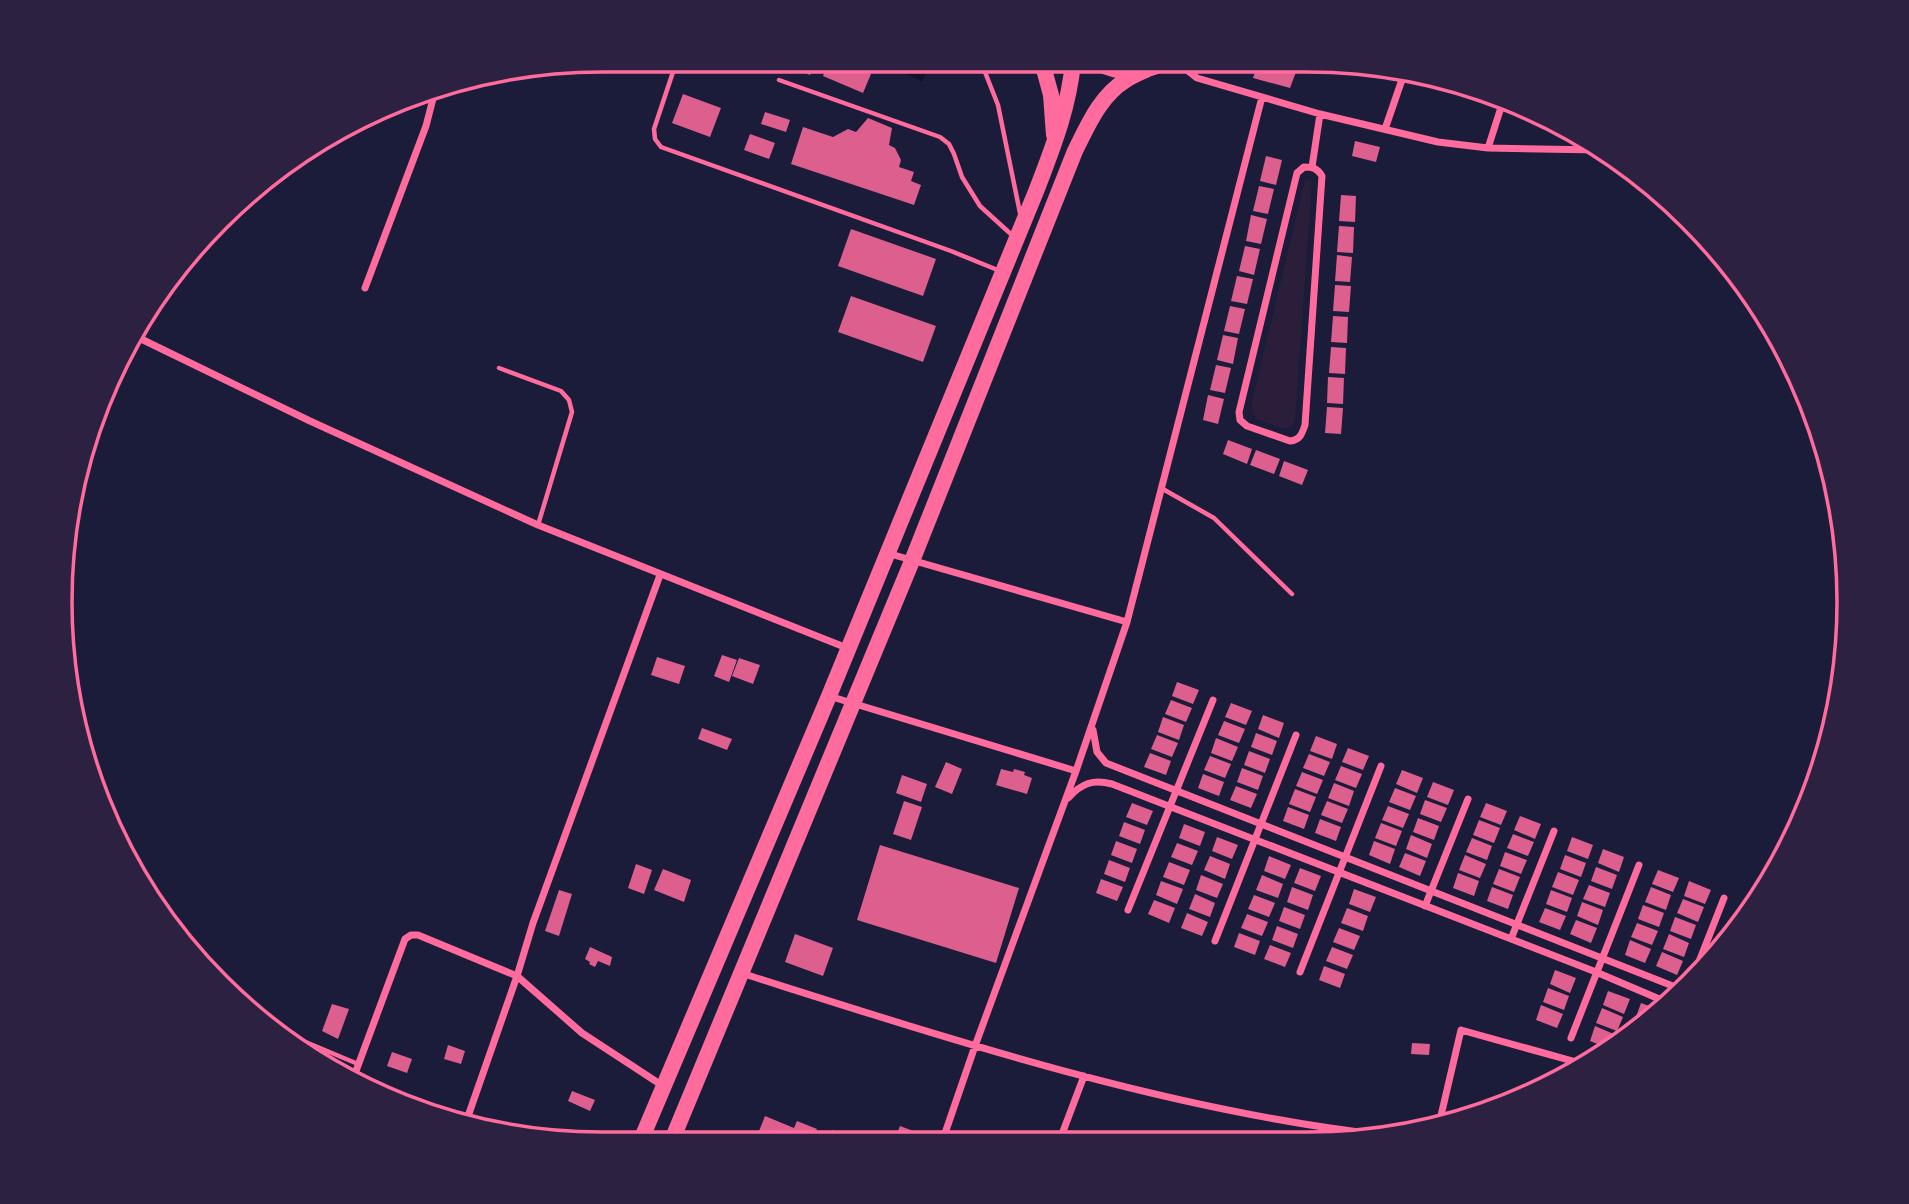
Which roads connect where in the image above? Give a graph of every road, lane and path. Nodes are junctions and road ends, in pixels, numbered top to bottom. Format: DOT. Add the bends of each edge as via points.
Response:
graph roads {
  1 [pos="673,72"];
  2 [pos="985,72"];
  3 [pos="1045,72"];
  4 [pos="1072,72"];
  5 [pos="1142,72"];
  6 [pos="1190,72"];
  7 [pos="779,80"];
  8 [pos="1402,81"];
  9 [pos="1262,97"];
  10 [pos="433,100"];
  11 [pos="1501,109"];
  12 [pos="1320,114"];
  13 [pos="1385,130"];
  14 [pos="1054,143"];
  15 [pos="1488,148"];
  16 [pos="1580,150"];
  17 [pos="1584,150"];
  18 [pos="1312,167"];
  19 [pos="1020,232"];
  20 [pos="1003,272"];
  21 [pos="365,288"];
  22 [pos="142,339"];
  23 [pos="499,368"];
  24 [pos="1160,488"];
  25 [pos="538,525"];
  26 [pos="887,553"];
  27 [pos="912,561"];
  28 [pos="660,575"];
  29 [pos="1292,594"];
  30 [pos="1127,622"];
  31 [pos="847,648"];
  32 [pos="829,696"];
  33 [pos="1213,700"];
  34 [pos="854,704"];
  35 [pos="1093,723"];
  36 [pos="1297,735"];
  37 [pos="1381,766"];
  38 [pos="1122,769"];
  39 [pos="1076,771"];
  40 [pos="1116,785"];
  41 [pos="1177,792"];
  42 [pos="1468,799"];
  43 [pos="1065,802"];
  44 [pos="1170,807"];
  45 [pos="1260,825"];
  46 [pos="1554,831"];
  47 [pos="1254,840"];
  48 [pos="1345,858"];
  49 [pos="1639,865"];
  50 [pos="1339,873"];
  51 [pos="1431,890"];
  52 [pos="1724,898"];
  53 [pos="1425,906"];
  54 [pos="1128,910"];
  55 [pos="1516,925"];
  56 [pos="1511,939"];
  57 [pos="1215,941"];
  58 [pos="1601,958"];
  59 [pos="1701,958"];
  60 [pos="1300,972"];
  61 [pos="1596,972"];
  62 [pos="741,973"];
  63 [pos="517,976"];
  64 [pos="1673,986"];
  65 [pos="1659,999"];
  66 [pos="1571,1038"];
  67 [pos="306,1042"];
  68 [pos="975,1046"];
  69 [pos="1572,1061"];
  70 [pos="358,1064"];
  71 [pos="356,1071"];
  72 [pos="1084,1076"];
  73 [pos="663,1086"];
  74 [pos="469,1115"];
  75 [pos="1441,1115"];
  76 [pos="1351,1130"];
  77 [pos="644,1132"];
  78 [pos="675,1132"];
  79 [pos="945,1132"];
  80 [pos="1063,1132"];
  1 -- 20 [label="lane" via="654,129 661,147"];
  2 -- 19 [label="lane" via="998,105"];
  3 -- 14 [label="highway"];
  4 -- 14 [label="highway"];
  5 -- 27 [label="highway" via="1125,80 1094,112 1075,151"];
  6 -- 9 [label="street"];
  7 -- 19 [label="lane" via="940,137 949,144 979,206"];
  8 -- 13 [label="street"];
  9 -- 12 [label="street"];
  9 -- 24 [label="street"];
  10 -- 21 [label="street"];
  11 -- 15 [label="street"];
  12 -- 13 [label="street"];
  12 -- 18 [label="street"];
  13 -- 15 [label="street"];
  14 -- 19 [label="highway"];
  15 -- 16 [label="street"];
  16 -- 17 [label="street"];
  18 -- 18 [label="street" via="1297,173 1239,412 1247,426 1290,441 1301,435 1305,425 1322,176"];
  19 -- 20 [label="highway"];
  20 -- 26 [label="highway"];
  22 -- 25 [label="street"];
  23 -- 25 [label="lane" via="561,391 572,406"];
  24 -- 29 [label="lane" via="1214,518"];
  24 -- 30 [label="street"];
  25 -- 28 [label="street"];
  26 -- 27 [label="street"];
  26 -- 31 [label="highway"];
  27 -- 30 [label="street"];
  27 -- 34 [label="highway"];
  28 -- 31 [label="street"];
  28 -- 63 [label="street"];
  30 -- 35 [label="street"];
  31 -- 32 [label="highway"];
  32 -- 34 [label="street"];
  32 -- 73 [label="highway"];
  33 -- 41 [label="street"];
  34 -- 39 [label="street"];
  34 -- 62 [label="highway"];
  35 -- 38 [label="street" via="1101,759"];
  35 -- 39 [label="street"];
  36 -- 45 [label="street"];
  37 -- 48 [label="street"];
  38 -- 40 [label="street"];
  38 -- 41 [label="street"];
  39 -- 43 [label="street"];
  40 -- 43 [label="street" via="1084,783"];
  40 -- 44 [label="street"];
  41 -- 44 [label="street"];
  41 -- 45 [label="street"];
  42 -- 51 [label="street"];
  43 -- 68 [label="street"];
  44 -- 47 [label="street"];
  44 -- 54 [label="street"];
  45 -- 47 [label="street"];
  45 -- 48 [label="street"];
  46 -- 55 [label="street"];
  47 -- 50 [label="street"];
  47 -- 57 [label="street"];
  48 -- 50 [label="street"];
  48 -- 51 [label="street"];
  49 -- 58 [label="street"];
  50 -- 53 [label="street"];
  50 -- 60 [label="street"];
  51 -- 53 [label="street"];
  51 -- 55 [label="street"];
  52 -- 59 [label="street"];
  53 -- 56 [label="street"];
  55 -- 56 [label="street"];
  55 -- 58 [label="street"];
  56 -- 61 [label="street"];
  58 -- 61 [label="street"];
  58 -- 64 [label="street"];
  61 -- 65 [label="street"];
  61 -- 66 [label="street"];
  62 -- 68 [label="street"];
  62 -- 78 [label="highway"];
  63 -- 70 [label="street" via="411,935 405,939"];
  63 -- 73 [label="street" via="582,1032"];
  63 -- 74 [label="street"];
  67 -- 70 [label="lane"];
  68 -- 72 [label="street"];
  68 -- 79 [label="street"];
  69 -- 75 [label="street" via="1461,1030"];
  70 -- 71 [label="street"];
  72 -- 76 [label="street" via="1255,1116"];
  72 -- 80 [label="street"];
  73 -- 77 [label="highway"];
}
